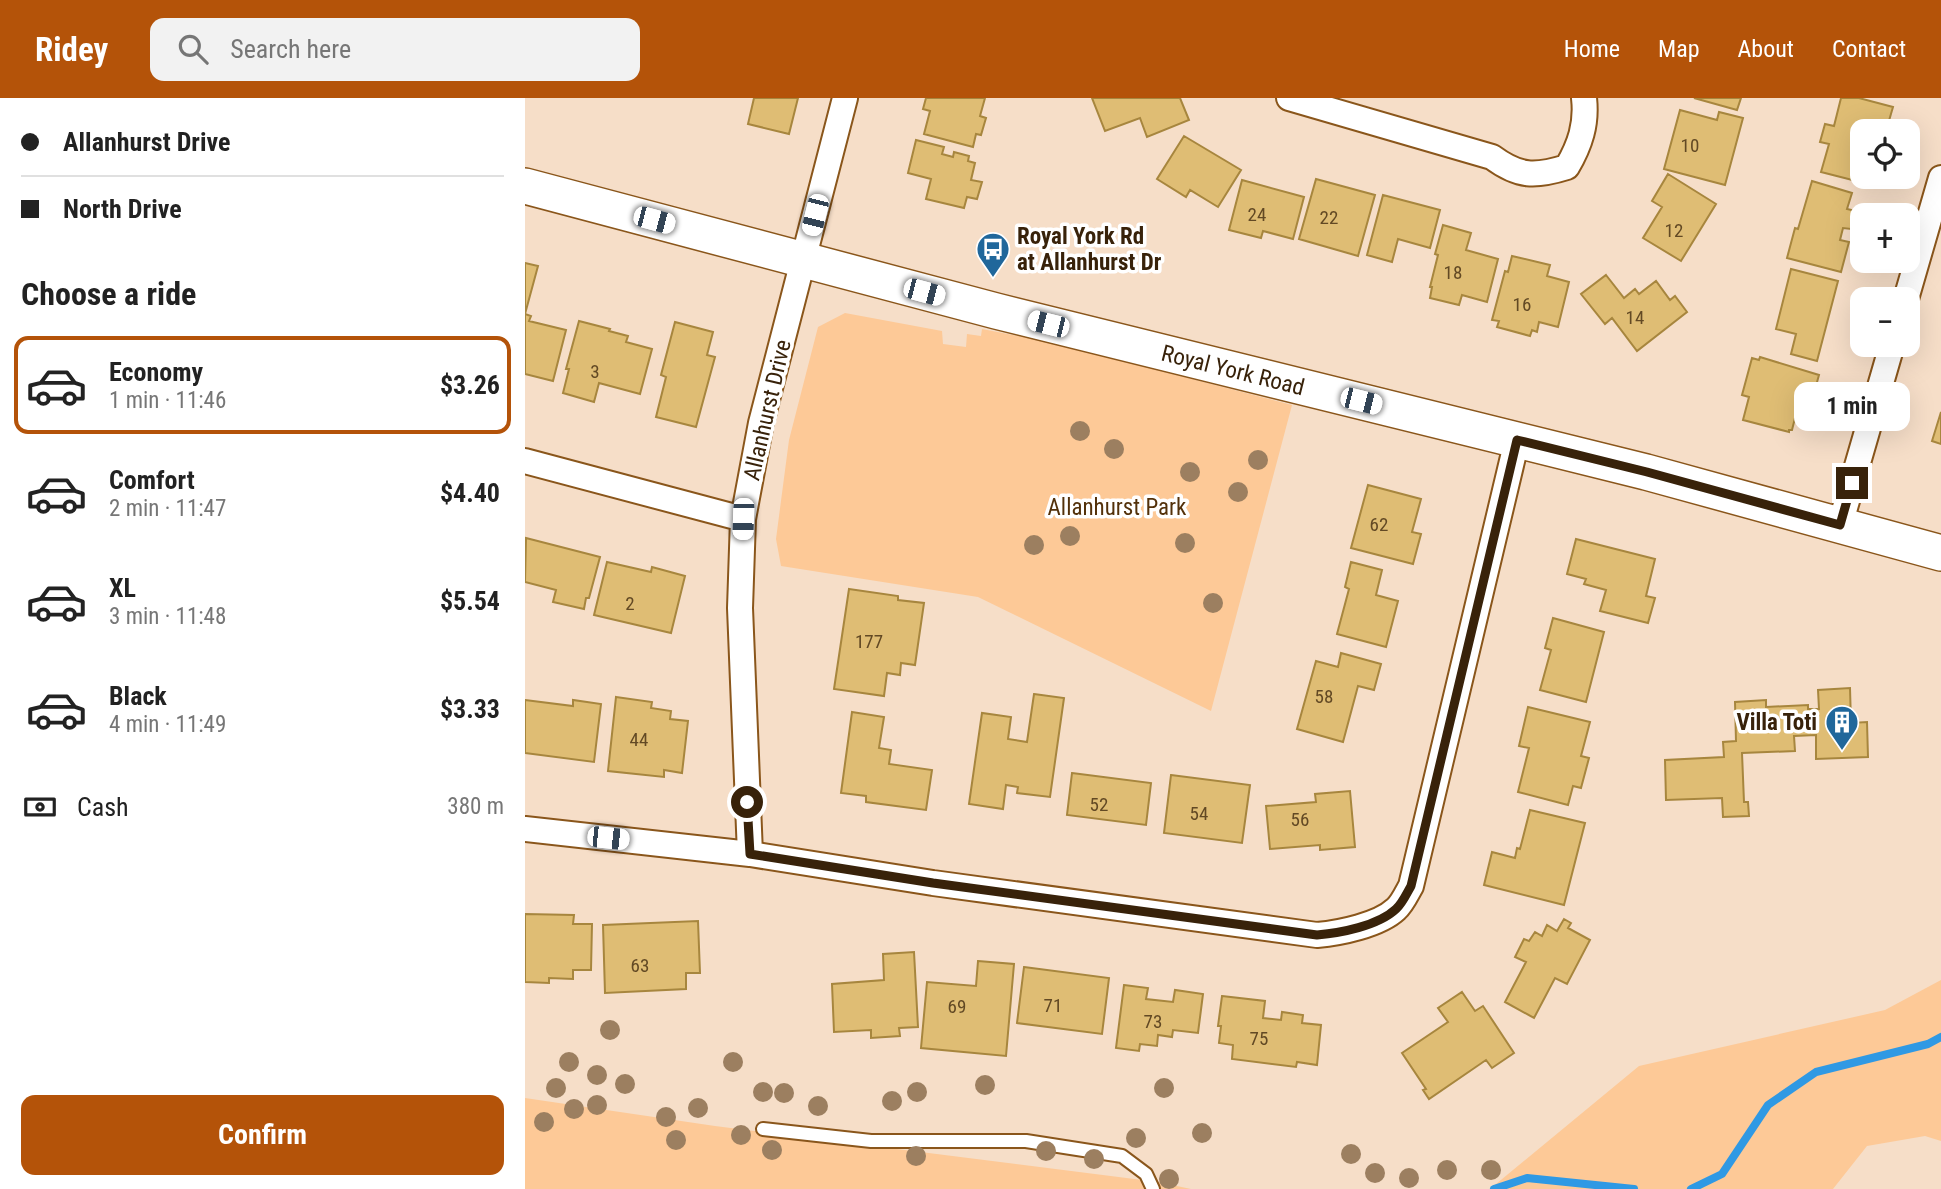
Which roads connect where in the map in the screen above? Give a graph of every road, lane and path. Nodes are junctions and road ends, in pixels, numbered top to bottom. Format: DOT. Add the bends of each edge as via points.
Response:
graph roads {
  1 [pos="845,98"];
  2 [pos="1289,98"];
  3 [pos="1584,98"];
  4 [pos="1941,178"];
  5 [pos="525,186"];
  6 [pos="803,259"];
  7 [pos="1909,287"];
  8 [pos="1889,357"];
  9 [pos="1517,440"];
  10 [pos="525,461"];
  11 [pos="743,519"];
  12 [pos="1840,525"];
  13 [pos="1941,553"];
  14 [pos="525,829"];
  15 [pos="750,854"];
  16 [pos="763,1129"];
  17 [pos="1153,1189"];
  1 -- 6 [label="street, Allanhurst Drive"];
  2 -- 3 [label="street" via="1492,157 1523,174 1546,174 1567,167 1579,147"];
  4 -- 7 [label="street"];
  5 -- 6 [label="main road, Royal York Road"];
  6 -- 9 [label="main road, Royal York Road"];
  6 -- 11 [label="street, Allanhurst Drive" via="761,422"];
  8 -- 12 [label="street"];
  9 -- 12 [label="main road, Royal York Road"];
  9 -- 15 [label="street" via="1411,886 1396,910 1343,933 1317,935"];
  10 -- 11 [label="street"];
  11 -- 15 [label="street, Allanhurst Drive" via="740,608"];
  12 -- 13 [label="main road, Royal York Road"];
  14 -- 15 [label="street"];
  16 -- 17 [label="lane" via="857,1140 1026,1141 1122,1156 1146,1174"];
}
